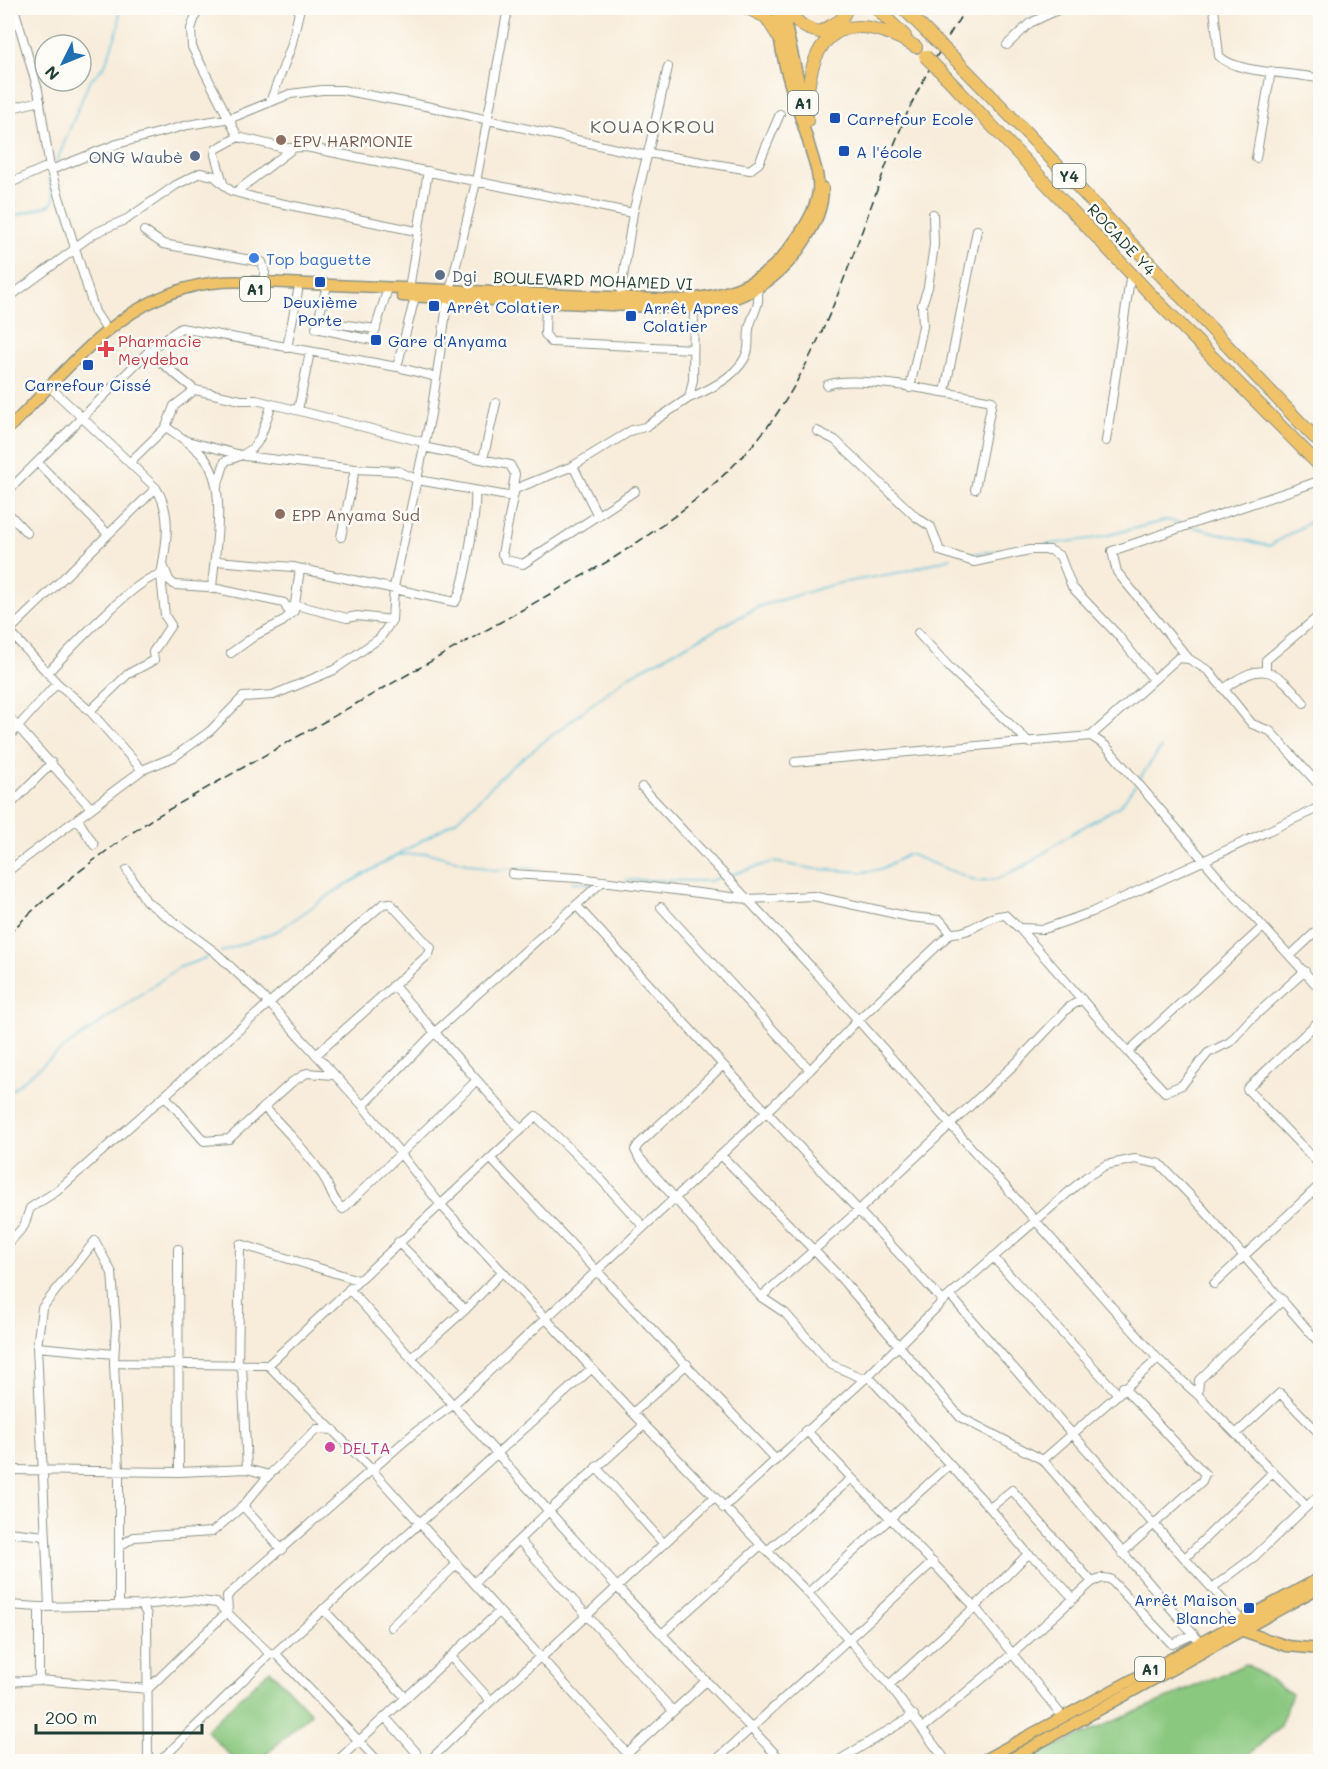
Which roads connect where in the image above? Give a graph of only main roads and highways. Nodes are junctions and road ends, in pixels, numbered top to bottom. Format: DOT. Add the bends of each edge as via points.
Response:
graph roads {
  1 [pos="747,8"];
  2 [pos="778,8"];
  3 [pos="787,8"];
  4 [pos="846,8"];
  5 [pos="876,8"];
  6 [pos="903,8"];
  7 [pos="910,8"];
  8 [pos="925,28"];
  9 [pos="780,39"];
  10 [pos="921,51"];
  11 [pos="807,121"];
  12 [pos="186,289"];
  13 [pos="326,289"];
  14 [pos="449,295"];
  15 [pos="694,303"];
  16 [pos="8,429"];
  17 [pos="1320,443"];
  18 [pos="1320,466"];
  19 [pos="1320,1578"];
  20 [pos="1320,1587"];
  21 [pos="1242,1626"];
  22 [pos="1320,1649"];
  23 [pos="980,1761"];
  24 [pos="1005,1761"];
  1 -- 9 [label="highway" via="766,17"];
  2 -- 9 [label="main road, BOULEVARD MOHAMED VI / A1"];
  3 -- 4 [label="highway" via="802,26 820,32 841,20"];
  3 -- 11 [label="main road, BOULEVARD MOHAMED VI / A1" via="786,26"];
  5 -- 10 [label="highway, ROCADE Y4 / Y4"];
  6 -- 8 [label="highway, ROCADE Y4 / Y4"];
  7 -- 8 [label="highway"];
  8 -- 17 [label="highway, ROCADE Y4 / Y4, bridge"];
  9 -- 15 [label="main road, BOULEVARD MOHAMED VI / A1" via="815,167 818,192 792,244 767,273 731,292"];
  10 -- 11 [label="highway" via="878,28 849,28 834,33 816,55 809,76"];
  10 -- 18 [label="highway, ROCADE Y4 / Y4, bridge" via="1155,299"];
  11 -- 15 [label="main road, BOULEVARD MOHAMED VI / A1" via="822,176 822,207 807,238 790,262 757,289 737,299"];
  12 -- 13 [label="main road, BOULEVARD MOHAMED VI / A1"];
  12 -- 13 [label="main road, BOULEVARD MOHAMED VI / A1" via="222,282"];
  12 -- 16 [label="main road, A1" via="144,304 107,330"];
  13 -- 14 [label="main road, BOULEVARD MOHAMED VI / A1"];
  14 -- 15 [label="main road, BOULEVARD MOHAMED VI / A1" via="620,297"];
  14 -- 15 [label="main road, BOULEVARD MOHAMED VI / A1" via="546,303"];
  19 -- 21 [label="main road, A1"];
  20 -- 21 [label="main road, A1"];
  21 -- 22 [label="main road" via="1287,1647"];
  21 -- 23 [label="main road, A1" via="1197,1638"];
  21 -- 24 [label="main road, A1"];
}
